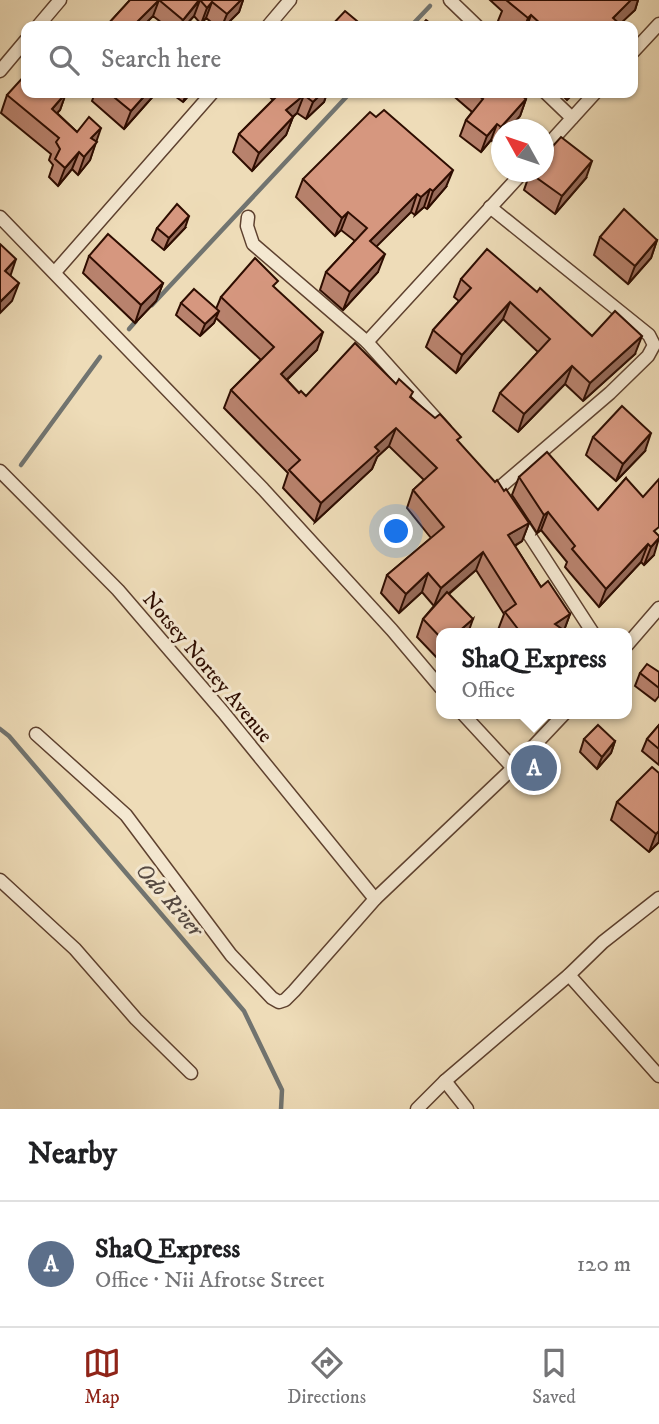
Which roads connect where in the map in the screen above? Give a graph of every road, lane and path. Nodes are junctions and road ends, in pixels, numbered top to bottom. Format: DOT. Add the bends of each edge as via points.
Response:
graph roads {
  1 [pos="60,0"];
  2 [pos="289,0"];
  3 [pos="450,0"];
  4 [pos="42,21"];
  5 [pos="272,21"];
  6 [pos="472,21"];
  7 [pos="659,23"];
  8 [pos="21,46"];
  9 [pos="638,46"];
  10 [pos="0,71"];
  11 [pos="208,98"];
  12 [pos="551,98"];
  13 [pos="590,98"];
  14 [pos="572,118"];
  15 [pos="554,138"];
  16 [pos="514,182"];
  17 [pos="490,207"];
  18 [pos="0,217"];
  19 [pos="248,218"];
  20 [pos="55,272"];
  21 [pos="367,342"];
  22 [pos="455,440"];
  23 [pos="0,471"];
  24 [pos="659,608"];
  25 [pos="590,628"];
  26 [pos="632,639"];
  27 [pos="436,682"];
  28 [pos="467,719"];
  29 [pos="559,719"];
  30 [pos="36,734"];
  31 [pos="513,768"];
  32 [pos="0,880"];
  33 [pos="659,898"];
  34 [pos="375,899"];
  35 [pos="569,975"];
  36 [pos="191,1073"];
  37 [pos="659,1076"];
  38 [pos="445,1081"];
  39 [pos="417,1109"];
  40 [pos="467,1109"];
  1 -- 4 [label="street"];
  2 -- 5 [label="street"];
  3 -- 6 [label="street"];
  7 -- 9 [label="street"];
  8 -- 10 [label="street"];
  11 -- 20 [label="street"];
  12 -- 14 [label="street"];
  13 -- 14 [label="street"];
  14 -- 15 [label="street"];
  16 -- 17 [label="street"];
  17 -- 21 [label="street"];
  17 -- 25 [label="street" via="649,335 654,345 648,356 502,494"];
  18 -- 20 [label="street"];
  19 -- 21 [label="street" via="253,244"];
  20 -- 27 [label="street" via="263,489"];
  21 -- 22 [label="street"];
  23 -- 34 [label="street, Notsey Nortey Avenue" via="118,590"];
  24 -- 26 [label="street"];
  28 -- 31 [label="street"];
  29 -- 31 [label="street"];
  30 -- 34 [label="street" via="126,815 231,955 279,1002"];
  31 -- 34 [label="street"];
  32 -- 36 [label="street" via="75,949"];
  33 -- 35 [label="street"];
  35 -- 37 [label="street"];
  35 -- 38 [label="street"];
  38 -- 39 [label="street"];
  38 -- 40 [label="street"];
}
